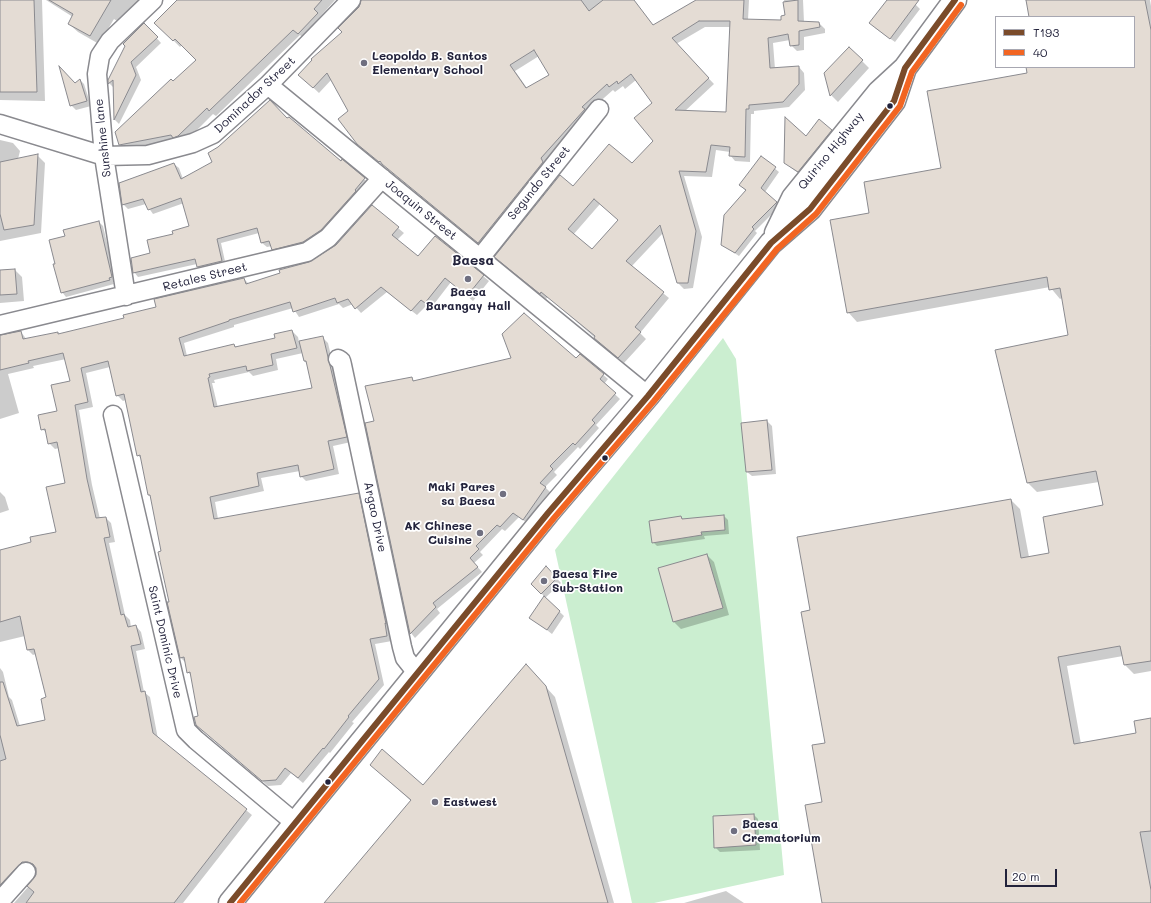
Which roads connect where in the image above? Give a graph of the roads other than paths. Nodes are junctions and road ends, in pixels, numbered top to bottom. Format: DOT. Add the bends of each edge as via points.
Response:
graph roads {
  1 [pos="153,0"];
  2 [pos="351,0"];
  3 [pos="955,0"];
  4 [pos="268,85"];
  5 [pos="599,109"];
  6 [pos="0,124"];
  7 [pos="104,156"];
  8 [pos="382,178"];
  9 [pos="480,258"];
  10 [pos="126,296"];
  11 [pos="0,325"];
  12 [pos="338,359"];
  13 [pos="648,396"];
  14 [pos="113,415"];
  15 [pos="417,673"];
  16 [pos="294,822"];
  17 [pos="26,872"];
  18 [pos="0,901"];
  19 [pos="230,903"];
  1 -- 7 [label="street, Sunshine lane" via="110,40 100,56 97,74"];
  2 -- 4 [label="street, Dominador Street"];
  3 -- 13 [label="main road, Quirino Highway" via="905,68 894,102 810,209 771,243"];
  4 -- 7 [label="street, Dominador Street" via="213,134 193,143 148,155"];
  4 -- 8 [label="street, Joaquin Street"];
  5 -- 9 [label="street, Segundo Street"];
  6 -- 7 [label="street, Dominador Street"];
  7 -- 10 [label="street, Sunshine lane"];
  8 -- 9 [label="street, Joaquin Street"];
  8 -- 10 [label="street, Retales Street" via="328,238 308,252"];
  9 -- 13 [label="street, Joaquin Street"];
  10 -- 11 [label="street, Retales Street"];
  12 -- 15 [label="street, Argao Drive" via="342,365 402,647 405,658"];
  13 -- 15 [label="main road, Quirino Highway"];
  14 -- 16 [label="street, Saint Dominic Drive" via="186,730"];
  15 -- 16 [label="main road, Quirino Highway"];
  16 -- 19 [label="main road, Quirino Highway"];
  17 -- 18 [label="street"];
}
